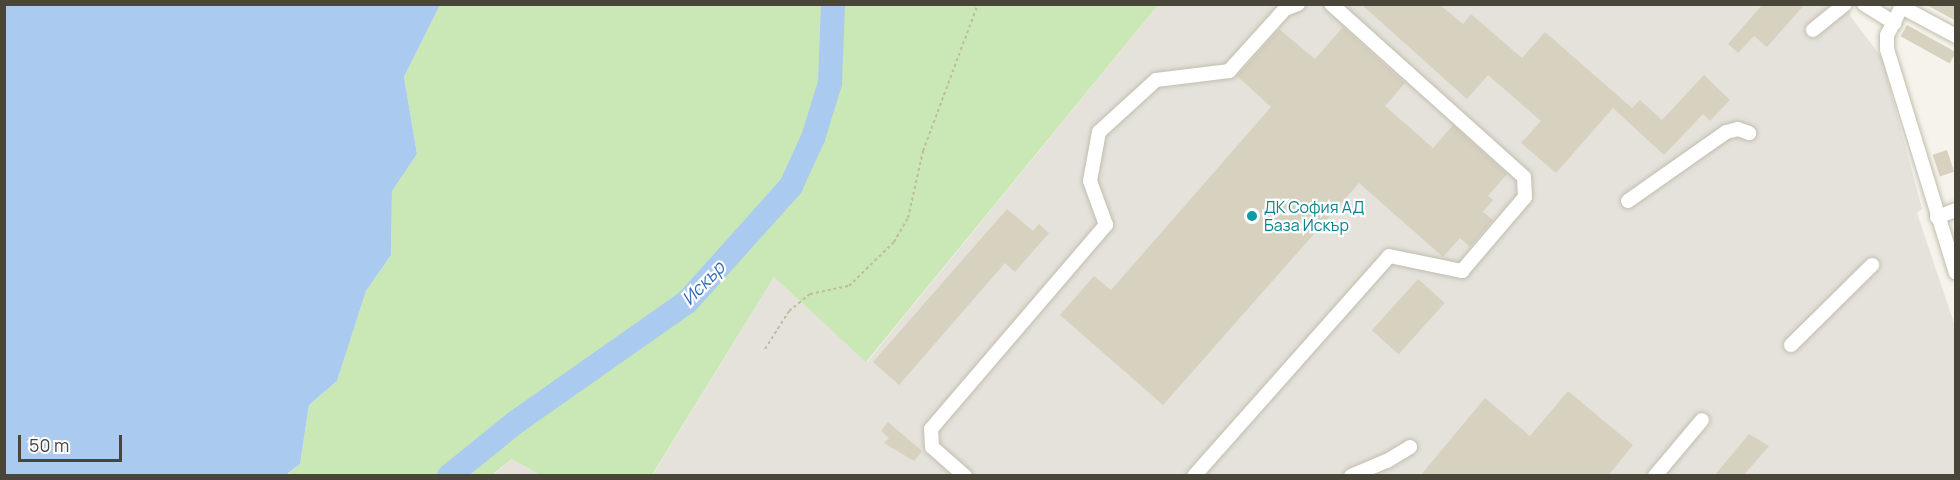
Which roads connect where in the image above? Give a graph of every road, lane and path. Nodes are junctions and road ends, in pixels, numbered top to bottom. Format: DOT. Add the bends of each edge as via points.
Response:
graph roads {
  1 [pos="978,4"];
  2 [pos="1298,4"];
  3 [pos="1331,4"];
  4 [pos="1845,4"];
  5 [pos="1864,4"];
  6 [pos="1903,6"];
  7 [pos="1894,23"];
  8 [pos="1813,30"];
  9 [pos="1956,36"];
  10 [pos="1749,133"];
  11 [pos="1628,201"];
  12 [pos="1956,210"];
  13 [pos="1937,217"];
  14 [pos="1872,265"];
  15 [pos="1956,273"];
  16 [pos="1791,345"];
  17 [pos="765,350"];
  18 [pos="1702,420"];
  19 [pos="1410,447"];
  20 [pos="965,476"];
  21 [pos="1194,476"];
  22 [pos="1351,476"];
  23 [pos="1655,476"];
  1 -- 17 [label="path" via="923,151 908,219 894,242 849,286 810,294 789,311"];
  2 -- 20 [label="lane" via="1285,9 1229,71 1156,80 1099,132 1090,181 1106,225 931,429 932,447"];
  3 -- 21 [label="lane" via="1524,177 1525,197 1462,271 1389,256"];
  4 -- 8 [label="lane"];
  5 -- 7 [label="lane"];
  6 -- 7 [label="lane"];
  6 -- 9 [label="lane"];
  7 -- 13 [label="lane" via="1887,35 1887,49"];
  10 -- 11 [label="lane" via="1738,129 1726,132"];
  12 -- 13 [label="lane"];
  13 -- 15 [label="lane"];
  14 -- 16 [label="lane"];
  18 -- 23 [label="lane"];
  19 -- 22 [label="lane"];
}
